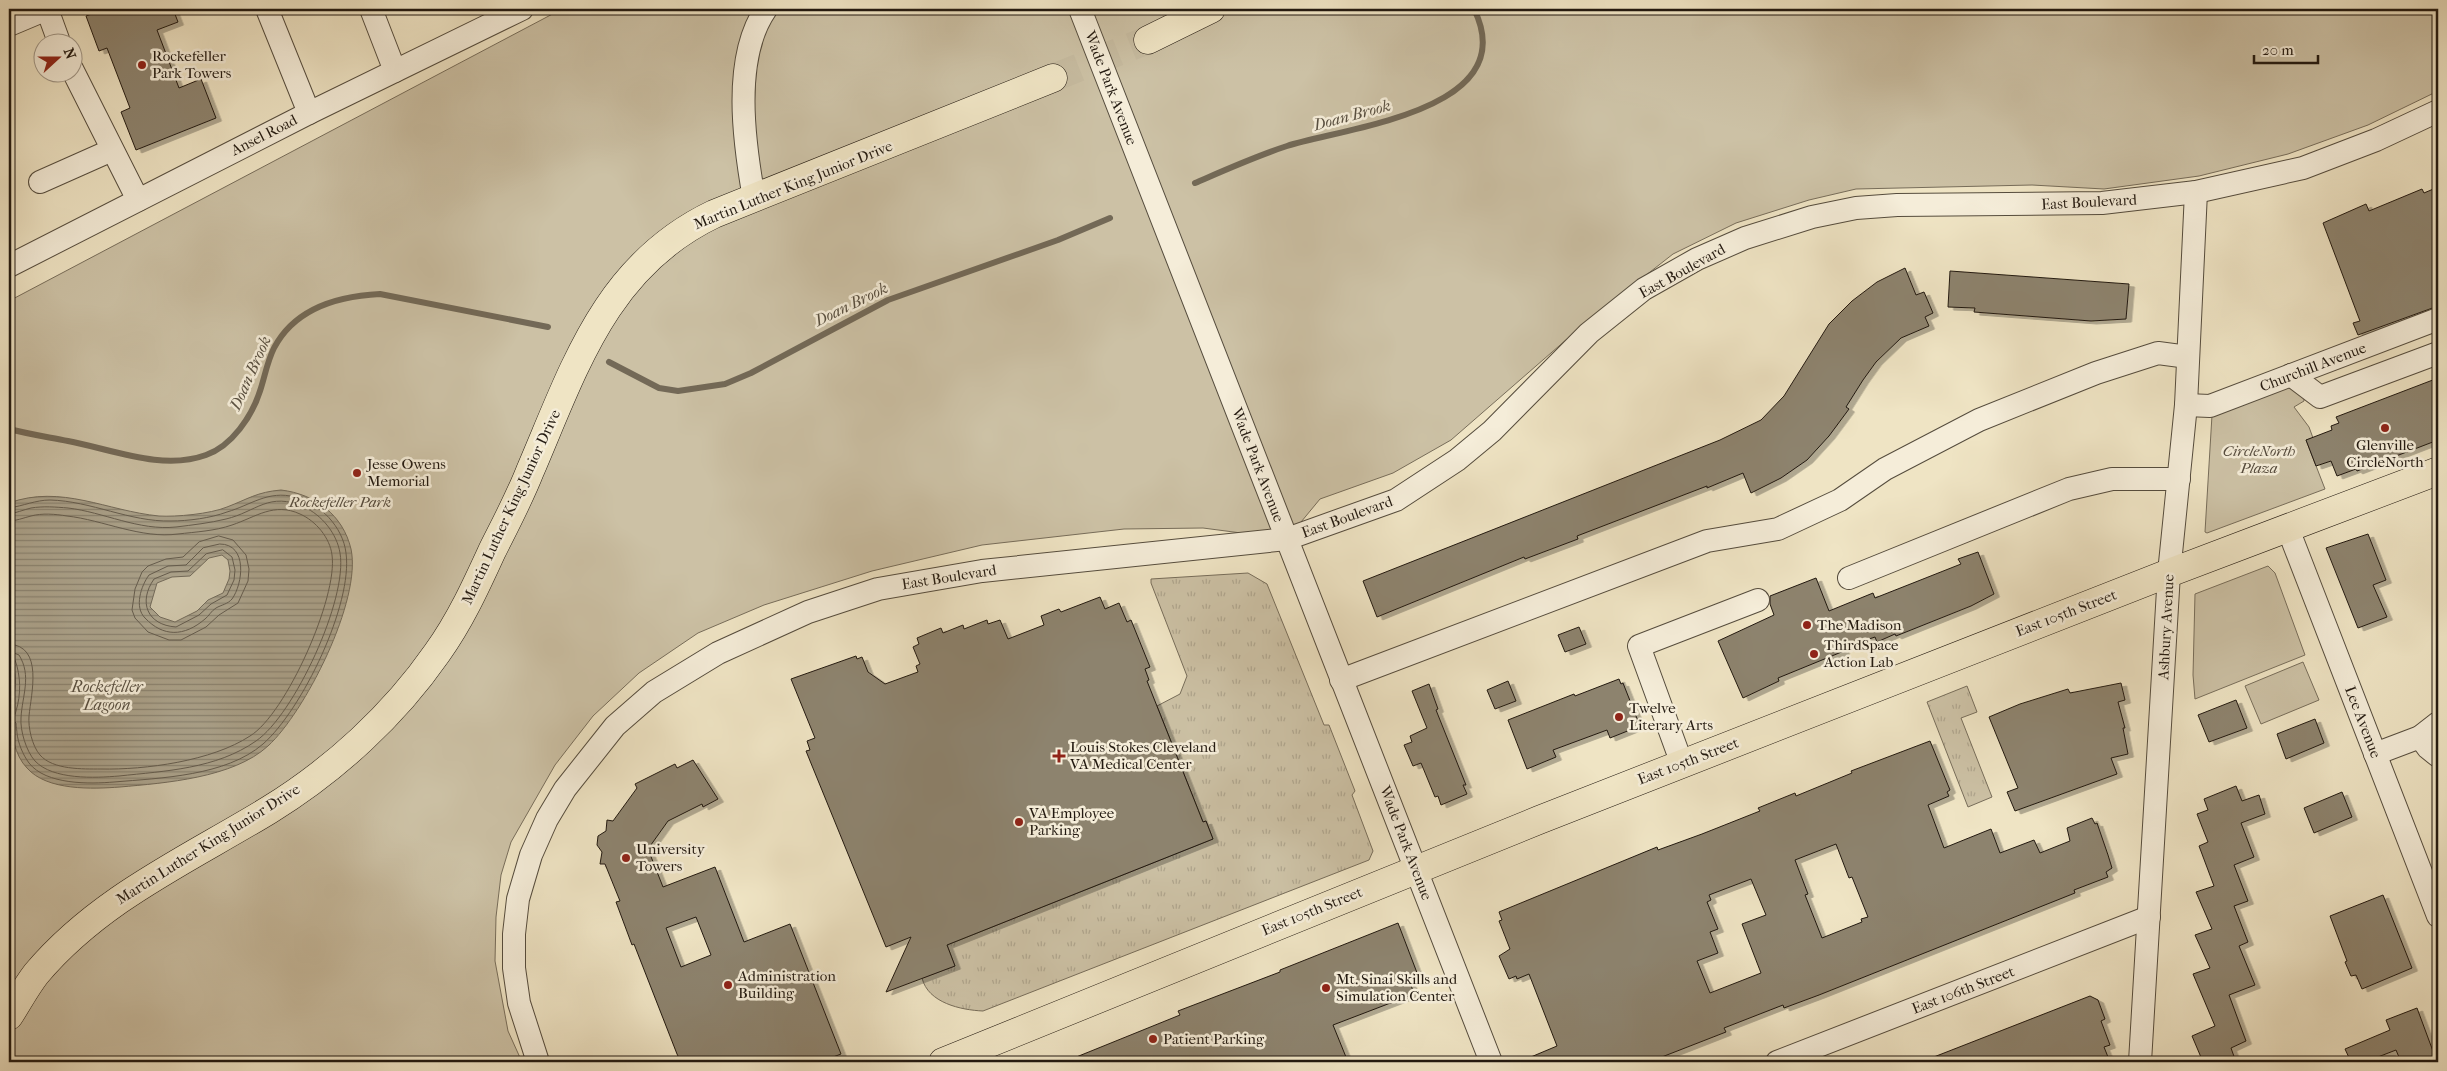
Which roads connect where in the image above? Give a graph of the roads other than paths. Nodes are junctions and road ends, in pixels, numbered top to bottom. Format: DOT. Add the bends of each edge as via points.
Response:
graph roads {
  1 [pos="47,9"];
  2 [pos="267,9"];
  3 [pos="371,9"];
  4 [pos="522,9"];
  5 [pos="766,9"];
  6 [pos="1080,9"];
  7 [pos="1211,9"];
  8 [pos="9,25"];
  9 [pos="55,32"];
  10 [pos="1148,40"];
  11 [pos="395,71"];
  12 [pos="1053,78"];
  13 [pos="78,82"];
  14 [pos="2438,111"];
  15 [pos="309,113"];
  16 [pos="112,150"];
  17 [pos="40,182"];
  18 [pos="2196,192"];
  19 [pos="754,198"];
  20 [pos="138,200"];
  21 [pos="9,266"];
  22 [pos="2438,320"];
  23 [pos="2438,353"];
  24 [pos="2188,357"];
  25 [pos="2291,376"];
  26 [pos="2186,405"];
  27 [pos="2438,471"];
  28 [pos="2179,479"];
  29 [pos="2288,529"];
  30 [pos="1287,539"];
  31 [pos="2169,573"];
  32 [pos="1849,578"];
  33 [pos="1758,600"];
  34 [pos="1342,680"];
  35 [pos="2438,722"];
  36 [pos="2420,737"];
  37 [pos="2375,754"];
  38 [pos="2438,756"];
  39 [pos="1682,764"];
  40 [pos="1416,869"];
  41 [pos="2438,916"];
  42 [pos="2149,918"];
  43 [pos="9,1016"];
  44 [pos="952,1061"];
  45 [pos="538,1062"];
  46 [pos="1490,1062"];
  47 [pos="1778,1062"];
  48 [pos="2140,1062"];
  1 -- 8 [label="street"];
  1 -- 9 [label="street"];
  2 -- 15 [label="street"];
  3 -- 11 [label="street"];
  4 -- 11 [label="street, Ansel Road"];
  5 -- 19 [label="street" via="754,32 746,69 747,161"];
  6 -- 30 [label="street, Wade Park Avenue"];
  7 -- 10 [label="main road"];
  11 -- 15 [label="street, Ansel Road"];
  12 -- 19 [label="main road, Martin Luther King Junior Drive"];
  13 -- 16 [label="street"];
  14 -- 18 [label="street, East Boulevard" via="2376,140 2303,168"];
  15 -- 20 [label="street, Ansel Road"];
  16 -- 17 [label="street"];
  16 -- 20 [label="street"];
  18 -- 24 [label="street, Ashbury Avenue"];
  18 -- 30 [label="street, East Boulevard" via="2102,203 1959,203 1856,208 1812,217 1745,238 1644,289 1590,333 1492,431 1458,460 1396,500"];
  19 -- 43 [label="main road, Martin Luther King Junior Drive" via="696,223 664,244 640,267 593,329 573,366 529,475 465,609 438,652 396,704 348,751 290,797 136,887 101,912 34,977"];
  20 -- 21 [label="street, Ansel Road"];
  22 -- 25 [label="street, Churchill Avenue"];
  23 -- 25 [label="street" via="2320,397"];
  24 -- 26 [label="street, Ashbury Avenue"];
  24 -- 34 [label="street" via="2158,353 2096,373 1980,420 1885,469 1840,500 1778,529 1708,541"];
  25 -- 26 [label="street, Churchill Avenue" via="2210,406"];
  26 -- 28 [label="street, Ashbury Avenue"];
  27 -- 29 [label="main road, East 105th Street"];
  28 -- 31 [label="street, Ashbury Avenue"];
  28 -- 32 [label="street" via="2112,479 2069,489"];
  29 -- 31 [label="main road, East 105th Street"];
  29 -- 37 [label="street, Lee Avenue"];
  30 -- 34 [label="street, Wade Park Avenue"];
  30 -- 45 [label="street, East Boulevard" via="982,571 878,589 808,612 727,649 654,692 615,726 580,767 547,818 531,855 518,899 514,968 519,1003"];
  31 -- 39 [label="main road, East 105th Street"];
  31 -- 42 [label="street, Ashbury Avenue"];
  33 -- 39 [label="street" via="1639,646"];
  34 -- 40 [label="street, Wade Park Avenue"];
  35 -- 36 [label="street"];
  36 -- 37 [label="street"];
  36 -- 38 [label="street"];
  37 -- 41 [label="street, Lee Avenue"];
  39 -- 40 [label="main road, East 105th Street"];
  40 -- 44 [label="main road, East 105th Street"];
  40 -- 46 [label="street, Wade Park Avenue"];
  42 -- 47 [label="street, East 106th Street"];
  42 -- 48 [label="street, Ashbury Avenue"];
}
